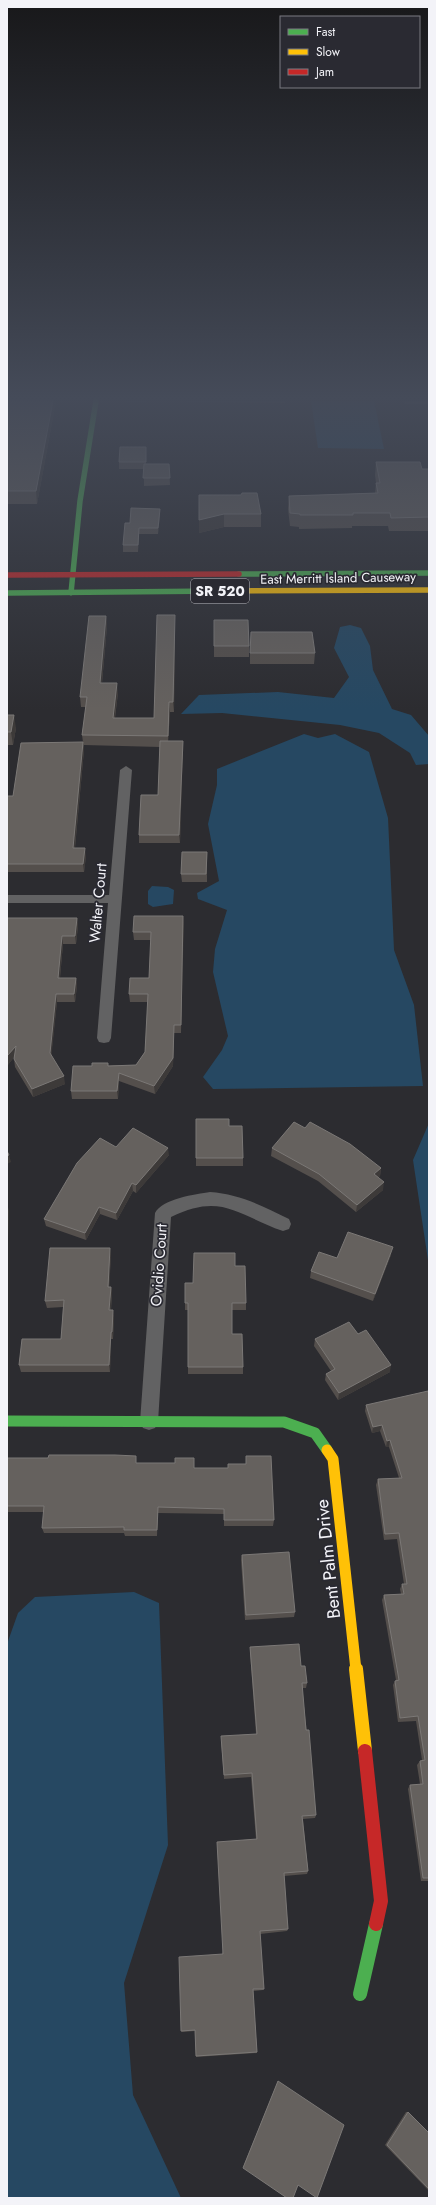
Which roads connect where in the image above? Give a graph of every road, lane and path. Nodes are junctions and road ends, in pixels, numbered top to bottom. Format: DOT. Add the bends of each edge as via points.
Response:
graph roads {
  1 [pos="80,504"];
  2 [pos="429,573"];
  3 [pos="7,575"];
  4 [pos="73,575"];
  5 [pos="429,590"];
  6 [pos="7,593"];
  7 [pos="71,593"];
  8 [pos="126,770"];
  9 [pos="7,899"];
  10 [pos="114,899"];
  11 [pos="104,1038"];
  12 [pos="283,1224"];
  13 [pos="7,1421"];
  14 [pos="149,1422"];
  15 [pos="360,1994"];
  1 -- 4 [label="street"];
  2 -- 4 [label="street, East Merritt Island Causeway / SR 520"];
  3 -- 4 [label="street, East Merritt Island Causeway / SR 520"];
  4 -- 7 [label="street"];
  5 -- 7 [label="street, East Merritt Island Causeway / SR 520"];
  6 -- 7 [label="street, East Merritt Island Causeway / SR 520"];
  8 -- 10 [label="street, Walter Court"];
  9 -- 10 [label="street"];
  10 -- 11 [label="street, Walter Court"];
  12 -- 14 [label="street, Ovidio Court" via="243,1204 213,1198 194,1199 163,1213"];
  13 -- 14 [label="street, Bent Palm Drive"];
  14 -- 15 [label="street, Bent Palm Drive" via="284,1422 315,1433 333,1459 380,1901"];
}
